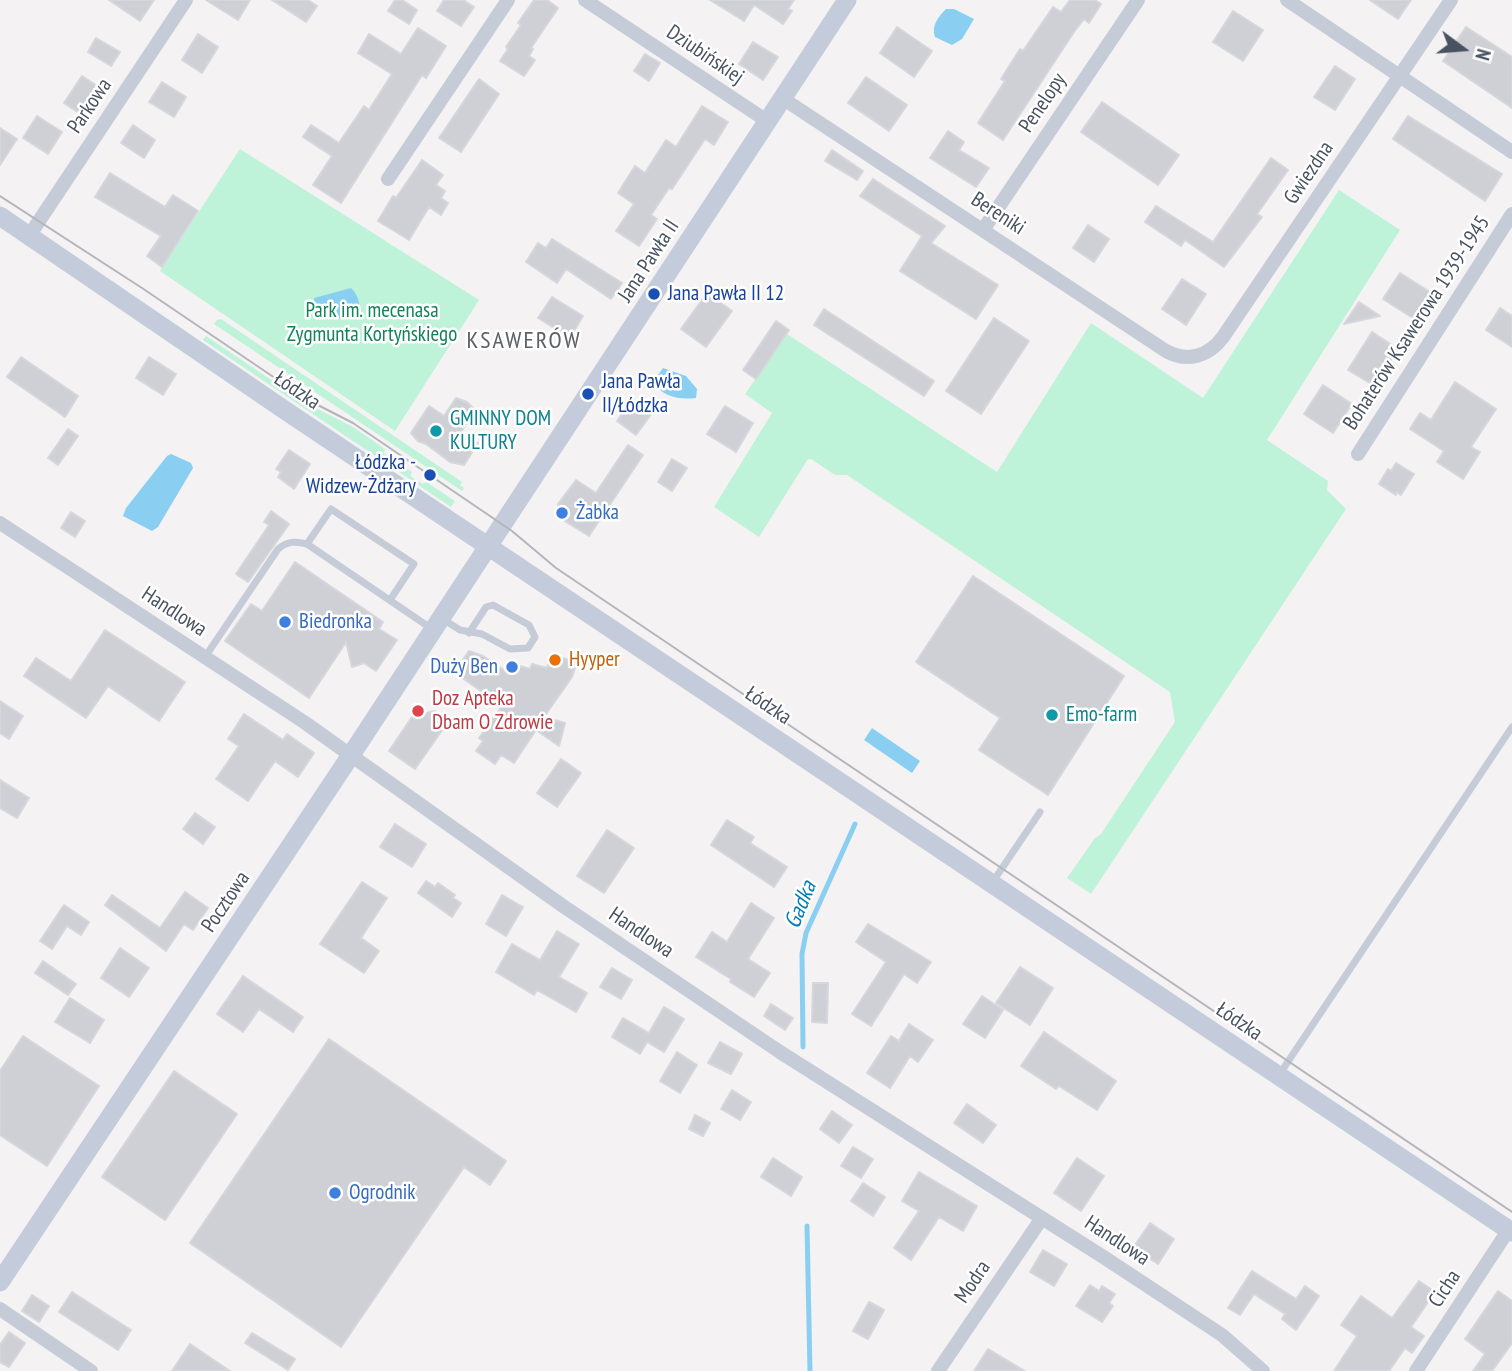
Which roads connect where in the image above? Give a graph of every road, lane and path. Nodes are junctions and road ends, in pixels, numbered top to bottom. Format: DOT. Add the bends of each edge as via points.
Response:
graph roads {
  1 [pos="186,0"];
  2 [pos="508,0"];
  3 [pos="585,0"];
  4 [pos="847,0"];
  5 [pos="1138,0"];
  6 [pos="1287,0"];
  7 [pos="1451,0"];
  8 [pos="1399,76"];
  9 [pos="782,98"];
  10 [pos="767,121"];
  11 [pos="1512,152"];
  12 [pos="388,179"];
  13 [pos="1512,214"];
  14 [pos="0,216"];
  15 [pos="984,230"];
  16 [pos="29,236"];
  17 [pos="1192,358"];
  18 [pos="1358,454"];
  19 [pos="0,523"];
  20 [pos="307,544"];
  21 [pos="488,546"];
  22 [pos="390,600"];
  23 [pos="437,623"];
  24 [pos="469,633"];
  25 [pos="205,658"];
  26 [pos="1512,729"];
  27 [pos="351,755"];
  28 [pos="1040,812"];
  29 [pos="992,884"];
  30 [pos="1278,1075"];
  31 [pos="1042,1218"];
  32 [pos="1510,1231"];
  33 [pos="0,1282"];
  34 [pos="0,1309"];
  35 [pos="91,1371"];
  36 [pos="938,1371"];
  37 [pos="1264,1371"];
  38 [pos="1416,1371"];
  1 -- 16 [label="street, Parkowa"];
  2 -- 12 [label="street"];
  3 -- 10 [label="street, Dziubińskiej"];
  4 -- 9 [label="main road, Jana Pawła II"];
  5 -- 15 [label="street, Penelopy"];
  6 -- 8 [label="street"];
  7 -- 8 [label="street, Gwiezdna"];
  8 -- 11 [label="street"];
  8 -- 17 [label="street, Gwiezdna" via="1223,337 1209,351"];
  9 -- 10 [label="main road, Jana Pawła II"];
  9 -- 15 [label="street, Bereniki"];
  10 -- 21 [label="main road, Jana Pawła II"];
  13 -- 18 [label="street, Bohaterów Ksawerowa 1939-1945"];
  14 -- 16 [label="main road, Łódzka"];
  15 -- 17 [label="street, Bereniki" via="1166,351"];
  16 -- 21 [label="main road, Łódzka"];
  19 -- 25 [label="street, Handlowa"];
  20 -- 22 [label="lane"];
  20 -- 22 [label="lane" via="331,509 383,543 414,564"];
  20 -- 25 [label="lane" via="286,542 278,549"];
  21 -- 23 [label="main road, Pocztowa"];
  21 -- 29 [label="main road, Łódzka"];
  22 -- 23 [label="lane"];
  23 -- 24 [label="lane"];
  23 -- 27 [label="main road, Pocztowa"];
  24 -- 24 [label="lane" via="510,649 528,648 535,637 529,625 494,605 485,607"];
  25 -- 27 [label="street, Handlowa"];
  26 -- 30 [label="lane"];
  27 -- 31 [label="street, Handlowa" via="746,1029"];
  27 -- 33 [label="main road, Pocztowa"];
  28 -- 29 [label="lane"];
  29 -- 30 [label="main road, Łódzka"];
  30 -- 32 [label="main road, Łódzka"];
  31 -- 36 [label="street, Modra"];
  31 -- 37 [label="street, Handlowa" via="1222,1335"];
  32 -- 38 [label="street, Cicha"];
  34 -- 35 [label="street"];
}
